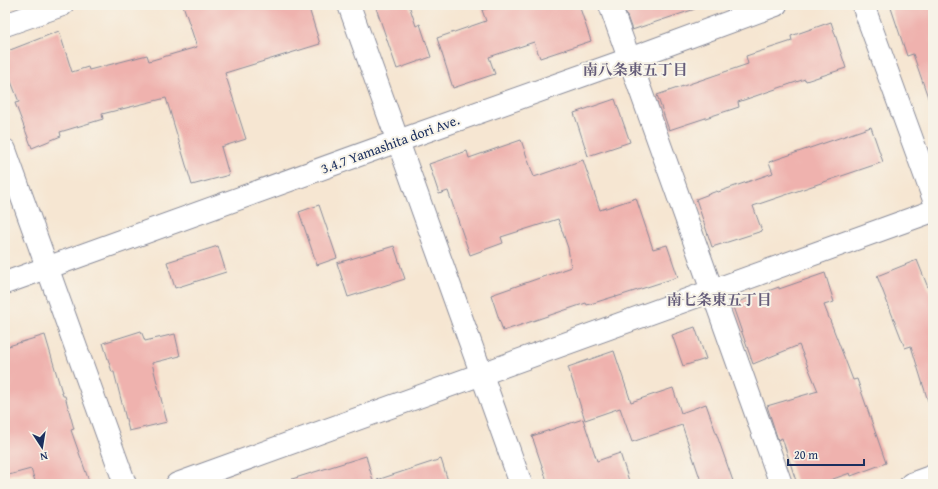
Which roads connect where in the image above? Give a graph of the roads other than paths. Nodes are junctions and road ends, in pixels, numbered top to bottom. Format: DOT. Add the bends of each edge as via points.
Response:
graph roads {
  1 [pos="62,5"];
  2 [pos="349,5"];
  3 [pos="610,5"];
  4 [pos="776,5"];
  5 [pos="864,5"];
  6 [pos="5,25"];
  7 [pos="629,59"];
  8 [pos="398,141"];
  9 [pos="5,150"];
  10 [pos="933,197"];
  11 [pos="933,211"];
  12 [pos="47,268"];
  13 [pos="5,283"];
  14 [pos="712,291"];
  15 [pos="482,374"];
  16 [pos="933,476"];
  17 [pos="125,484"];
  18 [pos="177,484"];
  19 [pos="521,484"];
  20 [pos="781,484"];
  21 [pos="911,484"];
  1 -- 6 [label="main road"];
  2 -- 8 [label="main road"];
  3 -- 7 [label="main road"];
  4 -- 7 [label="main road, 3.4.7 Yamashita dori Ave."];
  5 -- 10 [label="main road"];
  7 -- 8 [label="main road, 3.4.7 Yamashita dori Ave."];
  7 -- 14 [label="main road"];
  8 -- 12 [label="main road, 3.4.7 Yamashita dori Ave."];
  8 -- 15 [label="main road"];
  9 -- 12 [label="main road"];
  11 -- 14 [label="main road"];
  12 -- 13 [label="main road, 3.4.7 Yamashita dori Ave."];
  12 -- 17 [label="main road"];
  14 -- 15 [label="main road"];
  14 -- 20 [label="main road"];
  15 -- 18 [label="main road"];
  15 -- 19 [label="main road"];
  16 -- 21 [label="main road"];
}
